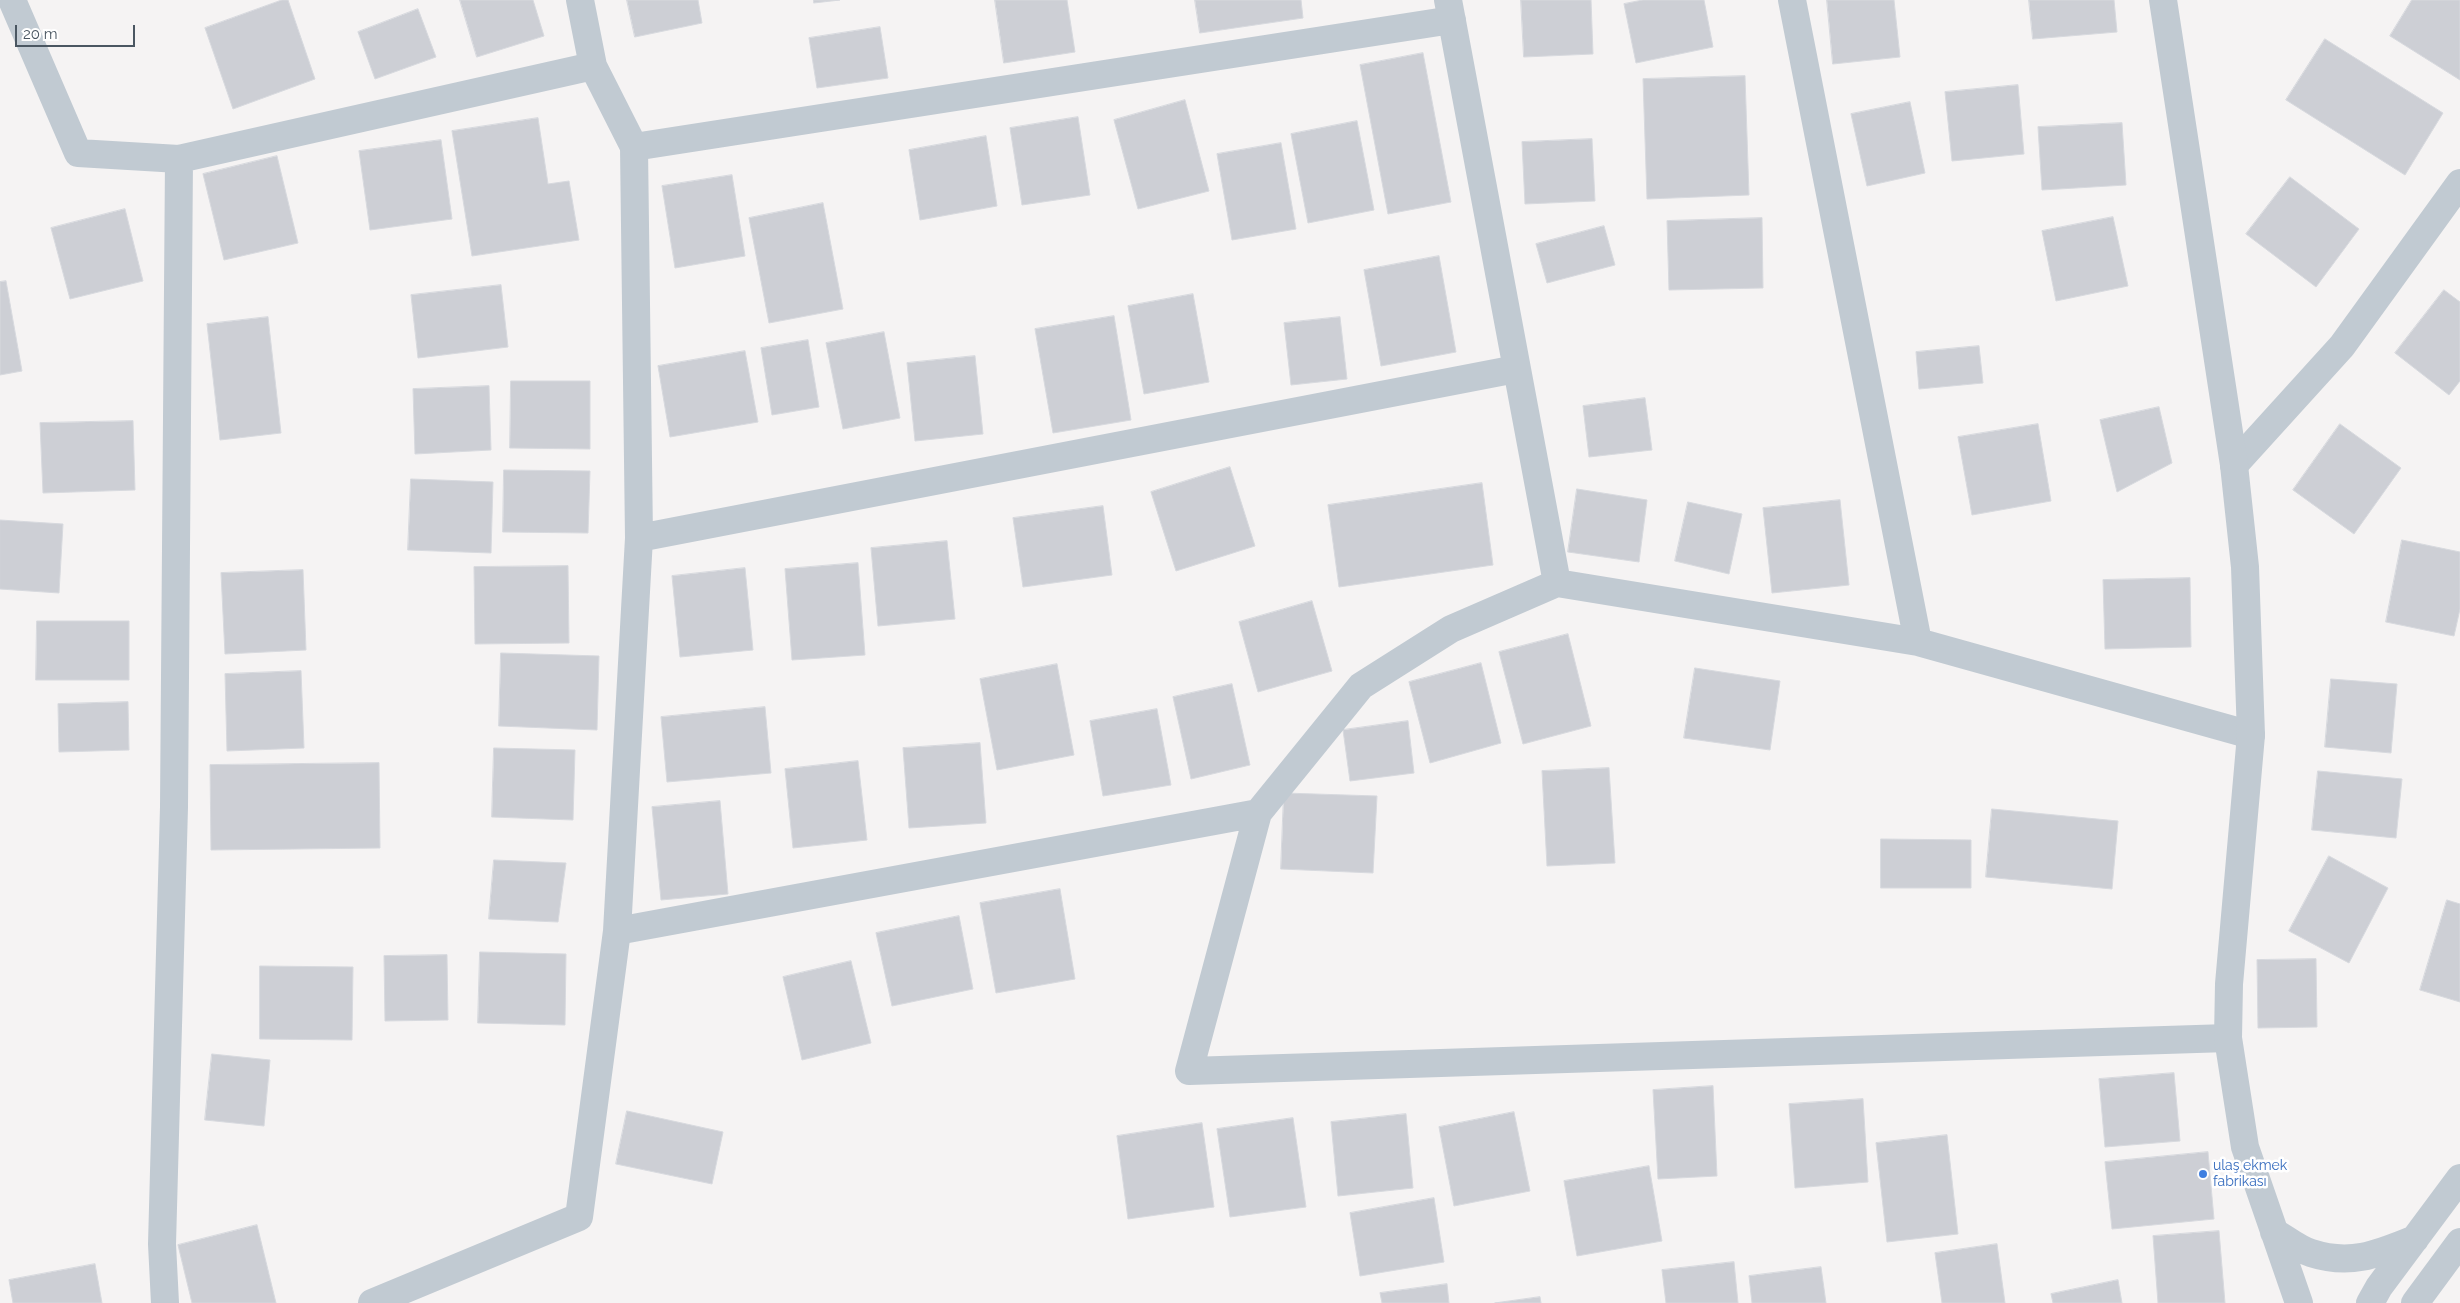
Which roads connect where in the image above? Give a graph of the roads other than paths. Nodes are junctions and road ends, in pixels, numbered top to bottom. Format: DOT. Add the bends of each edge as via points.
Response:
graph roads {
  1 [pos="12,0"];
  2 [pos="580,0"];
  3 [pos="1792,0"];
  4 [pos="2163,0"];
  5 [pos="1450,10"];
  6 [pos="594,66"];
  7 [pos="634,148"];
  8 [pos="178,159"];
  9 [pos="2460,183"];
  10 [pos="1516,370"];
  11 [pos="2234,465"];
  12 [pos="639,538"];
  13 [pos="1557,583"];
  14 [pos="1918,642"];
  15 [pos="2251,735"];
  16 [pos="1258,814"];
  17 [pos="617,931"];
  18 [pos="2228,1038"];
  19 [pos="2460,1178"];
  20 [pos="2274,1232"];
  21 [pos="2416,1238"];
  22 [pos="2460,1242"];
  23 [pos="165,1303"];
  24 [pos="372,1303"];
  25 [pos="2299,1303"];
  26 [pos="2370,1303"];
  27 [pos="2415,1303"];
  1 -- 8 [label="street" via="78,153"];
  2 -- 6 [label="street"];
  3 -- 14 [label="street"];
  4 -- 11 [label="street"];
  5 -- 7 [label="street"];
  5 -- 10 [label="street"];
  6 -- 7 [label="street"];
  6 -- 8 [label="street"];
  7 -- 12 [label="street"];
  8 -- 23 [label="street" via="174,807 162,1244"];
  9 -- 11 [label="street" via="2342,346"];
  10 -- 12 [label="street"];
  10 -- 13 [label="street"];
  11 -- 15 [label="street" via="2245,567"];
  12 -- 17 [label="street"];
  13 -- 14 [label="street"];
  13 -- 16 [label="street" via="1451,628 1361,686"];
  14 -- 15 [label="street"];
  15 -- 18 [label="street" via="2229,984"];
  16 -- 17 [label="street"];
  16 -- 18 [label="street" via="1189,1071"];
  17 -- 24 [label="street" via="579,1217"];
  18 -- 20 [label="street" via="2245,1146"];
  19 -- 21 [label="street"];
  20 -- 21 [label="street" via="2309,1253 2343,1259 2376,1255"];
  20 -- 25 [label="street"];
  21 -- 26 [label="street"];
  22 -- 27 [label="street"];
}
